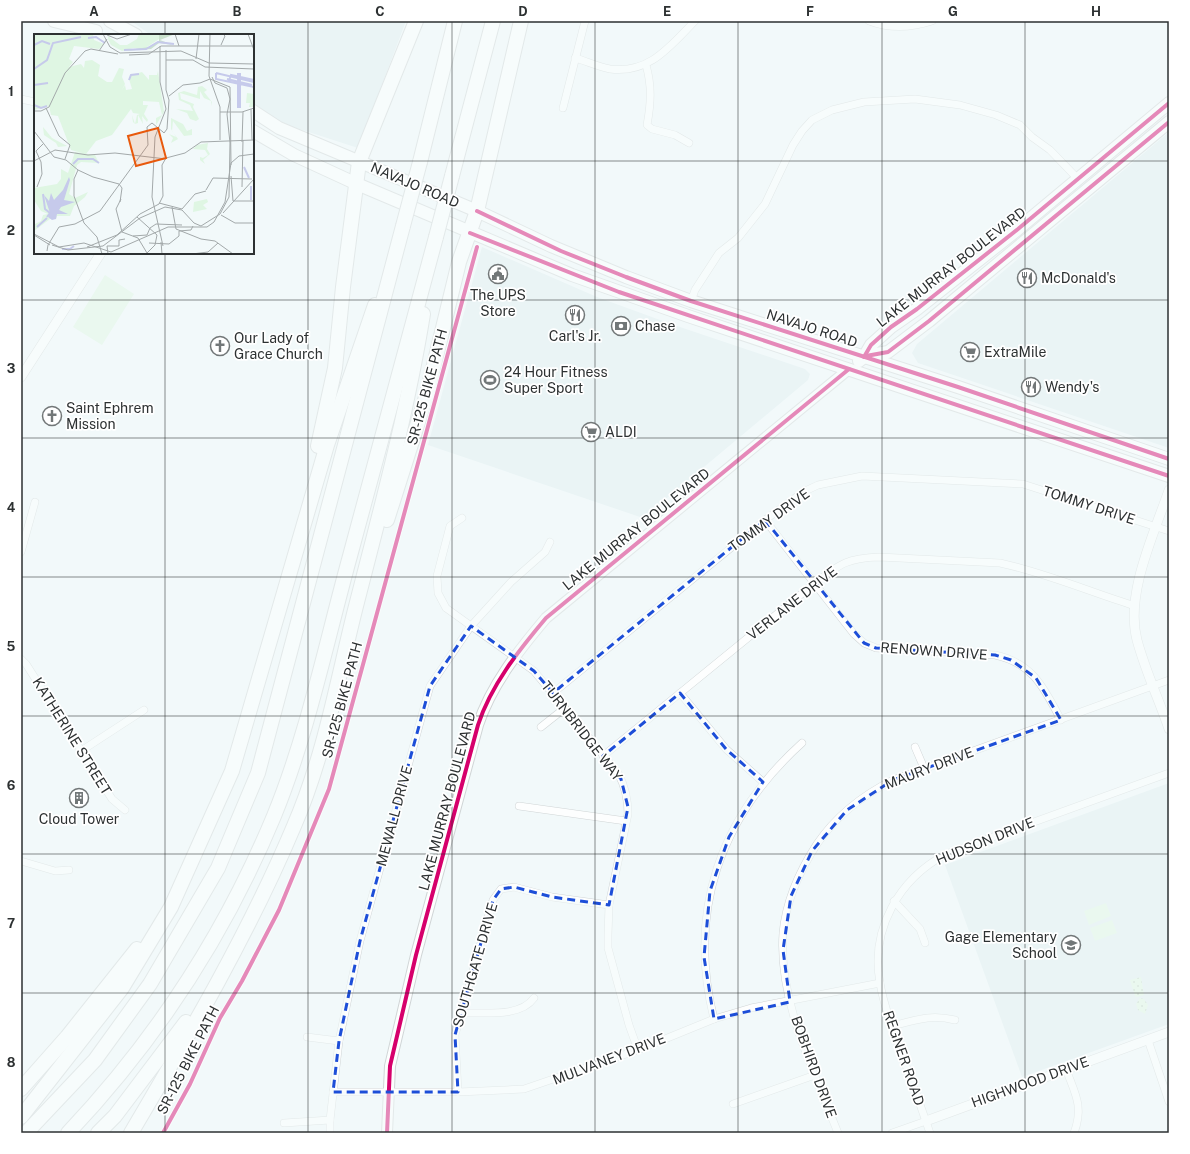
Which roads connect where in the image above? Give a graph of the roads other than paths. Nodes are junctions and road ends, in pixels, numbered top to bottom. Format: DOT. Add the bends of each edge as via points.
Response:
graph roads {
  1 [pos="54,21"];
  2 [pos="78,21"];
  3 [pos="110,21"];
  4 [pos="416,21"];
  5 [pos="455,21"];
  6 [pos="493,21"];
  7 [pos="521,21"];
  8 [pos="585,21"];
  9 [pos="695,21"];
  10 [pos="869,21"];
  11 [pos="932,21"];
  12 [pos="98,34"];
  13 [pos="134,34"];
  14 [pos="575,58"];
  15 [pos="646,65"];
  16 [pos="21,99"];
  17 [pos="34,102"];
  18 [pos="1169,103"];
  19 [pos="564,108"];
  20 [pos="254,112"];
  21 [pos="1169,122"];
  22 [pos="254,132"];
  23 [pos="689,143"];
  24 [pos="359,162"];
  25 [pos="1097,163"];
  26 [pos="1078,179"];
  27 [pos="357,184"];
  28 [pos="1089,188"];
  29 [pos="1073,202"];
  30 [pos="476,211"];
  31 [pos="470,233"];
  32 [pos="436,236"];
  33 [pos="397,249"];
  34 [pos="99,254"];
  35 [pos="619,292"];
  36 [pos="691,301"];
  37 [pos="688,316"];
  38 [pos="771,326"];
  39 [pos="864,356"];
  40 [pos="849,369"];
  41 [pos="21,377"];
  42 [pos="1012,423"];
  43 [pos="1065,424"];
  44 [pos="1169,459"];
  45 [pos="1169,476"];
  46 [pos="1169,490"];
  47 [pos="35,502"];
  48 [pos="462,518"];
  49 [pos="764,520"];
  50 [pos="1156,527"];
  51 [pos="1169,531"];
  52 [pos="550,542"];
  53 [pos="21,552"];
  54 [pos="290,573"];
  55 [pos="815,583"];
  56 [pos="1135,606"];
  57 [pos="472,626"];
  58 [pos="347,644"];
  59 [pos="514,658"];
  60 [pos="21,659"];
  61 [pos="1169,680"];
  62 [pos="1154,686"];
  63 [pos="553,693"];
  64 [pos="680,693"];
  65 [pos="565,708"];
  66 [pos="144,710"];
  67 [pos="1061,720"];
  68 [pos="541,727"];
  69 [pos="1169,729"];
  70 [pos="802,743"];
  71 [pos="915,747"];
  72 [pos="81,751"];
  73 [pos="603,756"];
  74 [pos="924,768"];
  75 [pos="1169,773"];
  76 [pos="763,782"];
  77 [pos="519,806"];
  78 [pos="125,810"];
  79 [pos="626,821"];
  80 [pos="21,861"];
  81 [pos="69,870"];
  82 [pos="894,901"];
  83 [pos="609,905"];
  84 [pos="171,907"];
  85 [pos="925,943"];
  86 [pos="232,958"];
  87 [pos="880,983"];
  88 [pos="534,998"];
  89 [pos="790,1002"];
  90 [pos="461,1013"];
  91 [pos="714,1019"];
  92 [pos="955,1020"];
  93 [pos="892,1026"];
  94 [pos="1169,1032"];
  95 [pos="307,1037"];
  96 [pos="1148,1040"];
  97 [pos="339,1041"];
  98 [pos="638,1050"];
  99 [pos="1066,1068"];
  100 [pos="815,1075"];
  101 [pos="21,1089"];
  102 [pos="333,1092"];
  103 [pos="388,1092"];
  104 [pos="458,1092"];
  105 [pos="1169,1102"];
  106 [pos="732,1104"];
  107 [pos="21,1117"];
  108 [pos="330,1120"];
  109 [pos="926,1121"];
  110 [pos="284,1123"];
  111 [pos="26,1133"];
  112 [pos="68,1133"];
  113 [pos="98,1133"];
  114 [pos="131,1133"];
  115 [pos="330,1133"];
  116 [pos="387,1133"];
  117 [pos="838,1133"];
  118 [pos="892,1133"];
  119 [pos="930,1133"];
  120 [pos="1074,1133"];
  1 -- 12 [label="main road"];
  2 -- 12 [label="main road"];
  3 -- 13 [label="main road"];
  4 -- 24 [label="highway"];
  5 -- 33 [label="highway, bridge"];
  6 -- 32 [label="highway, bridge"];
  7 -- 30 [label="highway"];
  8 -- 14 [label="street"];
  9 -- 15 [label="street" via="663,53"];
  10 -- 11 [label="street" via="902,27"];
  14 -- 15 [label="street" via="610,69 630,69"];
  14 -- 19 [label="street"];
  15 -- 23 [label="street" via="651,84 647,124 652,129 675,135"];
  16 -- 17 [label="street"];
  18 -- 25 [label="main road, LAKE MURRAY BOULEVARD"];
  20 -- 24 [label="main road, NAVAJO ROAD" via="279,128"];
  21 -- 28 [label="main road, LAKE MURRAY BOULEVARD"];
  22 -- 27 [label="main road, NAVAJO ROAD" via="294,155"];
  24 -- 27 [label="highway"];
  24 -- 30 [label="main road, NAVAJO ROAD"];
  25 -- 26 [label="main road, LAKE MURRAY BOULEVARD"];
  25 -- 28 [label="main road" via="1089,180"];
  26 -- 29 [label="main road"];
  26 -- 36 [label="street" via="1050,150 1020,126 996,115 960,105 907,100 864,102 832,110 812,120 802,131 765,204 738,238 719,253 695,290"];
  26 -- 39 [label="main road, LAKE MURRAY BOULEVARD" via="871,344"];
  27 -- 31 [label="main road, NAVAJO ROAD"];
  27 -- 54 [label="highway" via="335,368"];
  28 -- 29 [label="main road, LAKE MURRAY BOULEVARD"];
  29 -- 39 [label="main road, LAKE MURRAY BOULEVARD" via="930,321 888,352"];
  30 -- 31 [label="highway"];
  30 -- 36 [label="main road, NAVAJO ROAD" via="561,251"];
  31 -- 35 [label="main road, NAVAJO ROAD"];
  31 -- 58 [label="highway" via="460,262 427,394"];
  32 -- 58 [label="highway" via="414,366"];
  32 -- 112 [label="highway" via="304,726 274,816 244,881 203,958 161,1022 106,1093"];
  33 -- 54 [label="highway" via="361,341 327,445"];
  33 -- 111 [label="highway" via="258,773 218,868 150,984 95,1060"];
  34 -- 41 [label="street"];
  35 -- 36 [label="main road" via="642,292 683,307 688,306"];
  35 -- 37 [label="main road, NAVAJO ROAD"];
  36 -- 38 [label="main road, NAVAJO ROAD"];
  37 -- 38 [label="main road" via="704,312 740,324"];
  37 -- 40 [label="main road, NAVAJO ROAD"];
  38 -- 39 [label="main road, NAVAJO ROAD"];
  39 -- 40 [label="main road, LAKE MURRAY BOULEVARD"];
  39 -- 43 [label="main road, NAVAJO ROAD"];
  40 -- 42 [label="main road, NAVAJO ROAD"];
  40 -- 59 [label="main road, LAKE MURRAY BOULEVARD" via="546,618"];
  42 -- 43 [label="main road" via="1022,422 1052,432"];
  42 -- 45 [label="main road, NAVAJO ROAD"];
  43 -- 44 [label="main road, NAVAJO ROAD"];
  46 -- 50 [label="street"];
  47 -- 53 [label="street"];
  48 -- 57 [label="street, TURNBRIDGE WAY" via="450,526 437,576 438,593 446,608"];
  49 -- 50 [label="street, TOMMY DRIVE" via="802,492 862,476 1023,484"];
  49 -- 55 [label="street, RENOWN DRIVE"];
  49 -- 63 [label="street, TOMMY DRIVE"];
  50 -- 51 [label="street, TOMMY DRIVE"];
  50 -- 56 [label="street" via="1139,580"];
  52 -- 57 [label="street, MEWALL DRIVE" via="545,552 511,582"];
  54 -- 84 [label="highway" via="232,772"];
  55 -- 56 [label="street, VERLANE DRIVE" via="843,563 862,557 983,562 1019,567"];
  55 -- 64 [label="street, VERLANE DRIVE"];
  55 -- 67 [label="street, RENOWN DRIVE" via="857,637 867,645 876,648 995,655 1011,660 1036,678"];
  56 -- 62 [label="street" via="1137,640"];
  57 -- 59 [label="street, TURNBRIDGE WAY"];
  57 -- 97 [label="street, MEWALL DRIVE" via="430,686 360,941"];
  58 -- 86 [label="highway" via="328,724 296,824"];
  59 -- 63 [label="street, TURNBRIDGE WAY" via="534,671"];
  59 -- 103 [label="main road, LAKE MURRAY BOULEVARD" via="484,706 478,725 416,955 390,1066"];
  60 -- 72 [label="street, KATHERINE STREET"];
  61 -- 62 [label="street, MAURY DRIVE"];
  62 -- 67 [label="street, MAURY DRIVE"];
  62 -- 69 [label="street"];
  63 -- 65 [label="street, TURNBRIDGE WAY"];
  64 -- 73 [label="street, VERLANE DRIVE"];
  64 -- 76 [label="street" via="726,749"];
  65 -- 68 [label="street"];
  65 -- 73 [label="street, TURNBRIDGE WAY"];
  66 -- 72 [label="street"];
  67 -- 74 [label="street, MAURY DRIVE"];
  70 -- 76 [label="street"];
  71 -- 74 [label="street"];
  72 -- 78 [label="street, KATHERINE STREET" via="112,799"];
  73 -- 79 [label="street, TURNBRIDGE WAY" via="618,773 624,785 628,807"];
  74 -- 89 [label="street, MAURY DRIVE" via="893,780 858,801 827,830 805,863 795,886 783,932"];
  75 -- 82 [label="street, HUDSON DRIVE" via="946,854 919,871"];
  76 -- 91 [label="street" via="729,837 710,891 704,926 704,957"];
  77 -- 79 [label="street"];
  79 -- 83 [label="street, TURNBRIDGE WAY"];
  80 -- 81 [label="street" via="55,871"];
  82 -- 85 [label="street" via="920,929"];
  82 -- 87 [label="street, HUDSON DRIVE" via="879,944"];
  83 -- 90 [label="street, SOUTHGATE DRIVE" via="552,897 514,887 501,889 493,900"];
  83 -- 98 [label="street, TURNBRIDGE WAY" via="608,948"];
  84 -- 101 [label="highway" via="67,1037"];
  84 -- 107 [label="highway" via="122,988"];
  86 -- 113 [label="highway" via="115,1116"];
  86 -- 114 [label="highway"];
  87 -- 89 [label="street, MULVANEY DRIVE"];
  87 -- 93 [label="street, REGNER ROAD"];
  88 -- 90 [label="street" via="529,1005 514,1011"];
  89 -- 91 [label="street, MULVANEY DRIVE" via="751,1008"];
  89 -- 100 [label="street, BOBHIRD DRIVE"];
  90 -- 104 [label="street, SOUTHGATE DRIVE" via="455,1035"];
  91 -- 98 [label="street, MULVANEY DRIVE"];
  92 -- 93 [label="street" via="940,1016 925,1017"];
  93 -- 109 [label="street, REGNER ROAD"];
  94 -- 96 [label="street, HIGHWOOD DRIVE"];
  95 -- 97 [label="street"];
  96 -- 99 [label="street, HIGHWOOD DRIVE"];
  96 -- 105 [label="street"];
  97 -- 102 [label="street, MEWALL DRIVE"];
  98 -- 104 [label="street, MULVANEY DRIVE" via="531,1088"];
  99 -- 109 [label="street, HIGHWOOD DRIVE"];
  99 -- 120 [label="street" via="1080,1108"];
  100 -- 106 [label="street"];
  100 -- 117 [label="street, BOBHIRD DRIVE"];
  102 -- 103 [label="street, MULVANEY DRIVE"];
  102 -- 108 [label="street, MEWALL DRIVE"];
  103 -- 104 [label="street, MULVANEY DRIVE"];
  103 -- 116 [label="main road, LAKE MURRAY BOULEVARD"];
  108 -- 110 [label="street"];
  108 -- 115 [label="street, MEWALL DRIVE"];
  109 -- 118 [label="street, HIGHWOOD DRIVE"];
  109 -- 119 [label="street, REGNER ROAD"];
}
